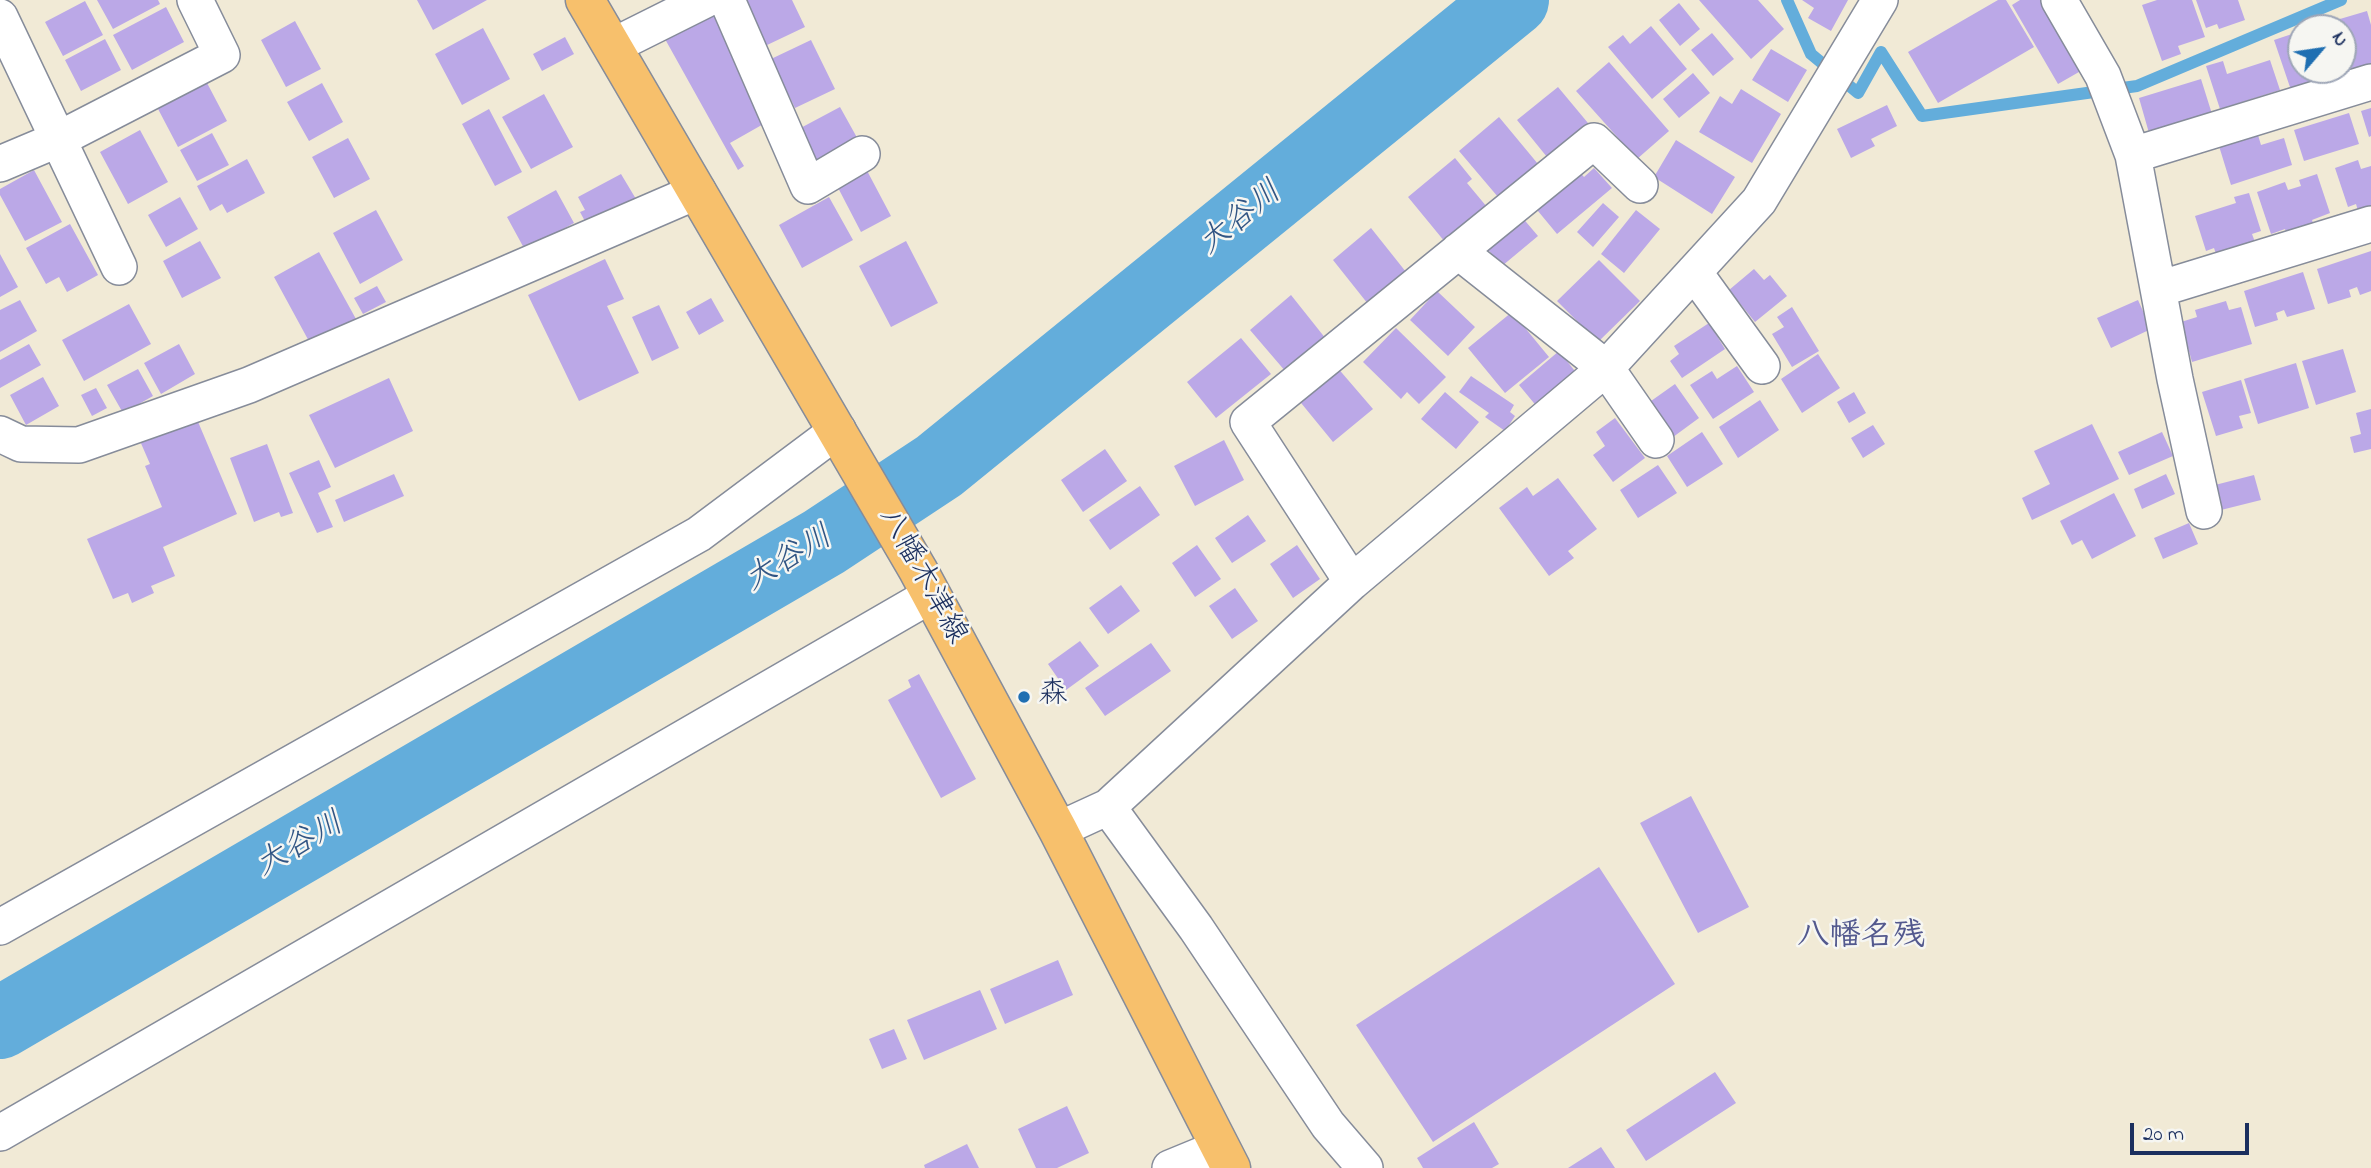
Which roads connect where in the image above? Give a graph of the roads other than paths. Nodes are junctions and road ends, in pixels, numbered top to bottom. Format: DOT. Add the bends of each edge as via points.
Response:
graph roads {
  1 [pos="195,0"];
  2 [pos="585,0"];
  3 [pos="705,0"];
  4 [pos="727,0"];
  5 [pos="1880,0"];
  6 [pos="2059,0"];
  7 [pos="0,17"];
  8 [pos="612,46"];
  9 [pos="2371,82"];
  10 [pos="59,139"];
  11 [pos="862,154"];
  12 [pos="2133,155"];
  13 [pos="0,164"];
  14 [pos="1640,185"];
  15 [pos="698,191"];
  16 [pos="2371,224"];
  17 [pos="1458,251"];
  18 [pos="119,267"];
  19 [pos="1694,272"];
  20 [pos="2159,289"];
  21 [pos="1762,366"];
  22 [pos="1606,368"];
  23 [pos="0,434"];
  24 [pos="845,440"];
  25 [pos="1656,440"];
  26 [pos="2204,511"];
  27 [pos="924,582"];
  28 [pos="1352,582"];
  29 [pos="1108,807"];
  30 [pos="1058,830"];
  31 [pos="0,927"];
  32 [pos="0,1133"];
  33 [pos="1226,1158"];
  34 [pos="1170,1168"];
  35 [pos="1365,1168"];
  1 -- 10 [label="street" via="222,55"];
  2 -- 8 [label="main road, 八幡木津線"];
  3 -- 8 [label="street"];
  4 -- 11 [label="street" via="808,186"];
  5 -- 19 [label="street" via="1759,201"];
  6 -- 12 [label="street" via="2103,76"];
  7 -- 10 [label="street"];
  8 -- 15 [label="main road, 八幡木津線"];
  9 -- 12 [label="street"];
  10 -- 13 [label="street"];
  10 -- 18 [label="street"];
  12 -- 20 [label="street"];
  14 -- 17 [label="street" via="1594,141"];
  15 -- 23 [label="street" via="249,385 92,441 21,444"];
  15 -- 24 [label="main road, 八幡木津線"];
  16 -- 20 [label="street"];
  17 -- 22 [label="street"];
  17 -- 28 [label="street" via="1248,422"];
  19 -- 21 [label="street"];
  19 -- 22 [label="street"];
  20 -- 26 [label="street"];
  22 -- 25 [label="street"];
  22 -- 28 [label="street"];
  24 -- 27 [label="main road, 八幡木津線"];
  24 -- 31 [label="street" via="699,534"];
  27 -- 30 [label="main road, 八幡木津線"];
  27 -- 32 [label="street"];
  28 -- 29 [label="street"];
  29 -- 30 [label="street"];
  29 -- 35 [label="street" via="1196,928 1328,1125"];
  30 -- 33 [label="main road, 八幡木津線"];
  33 -- 34 [label="street"];
}
